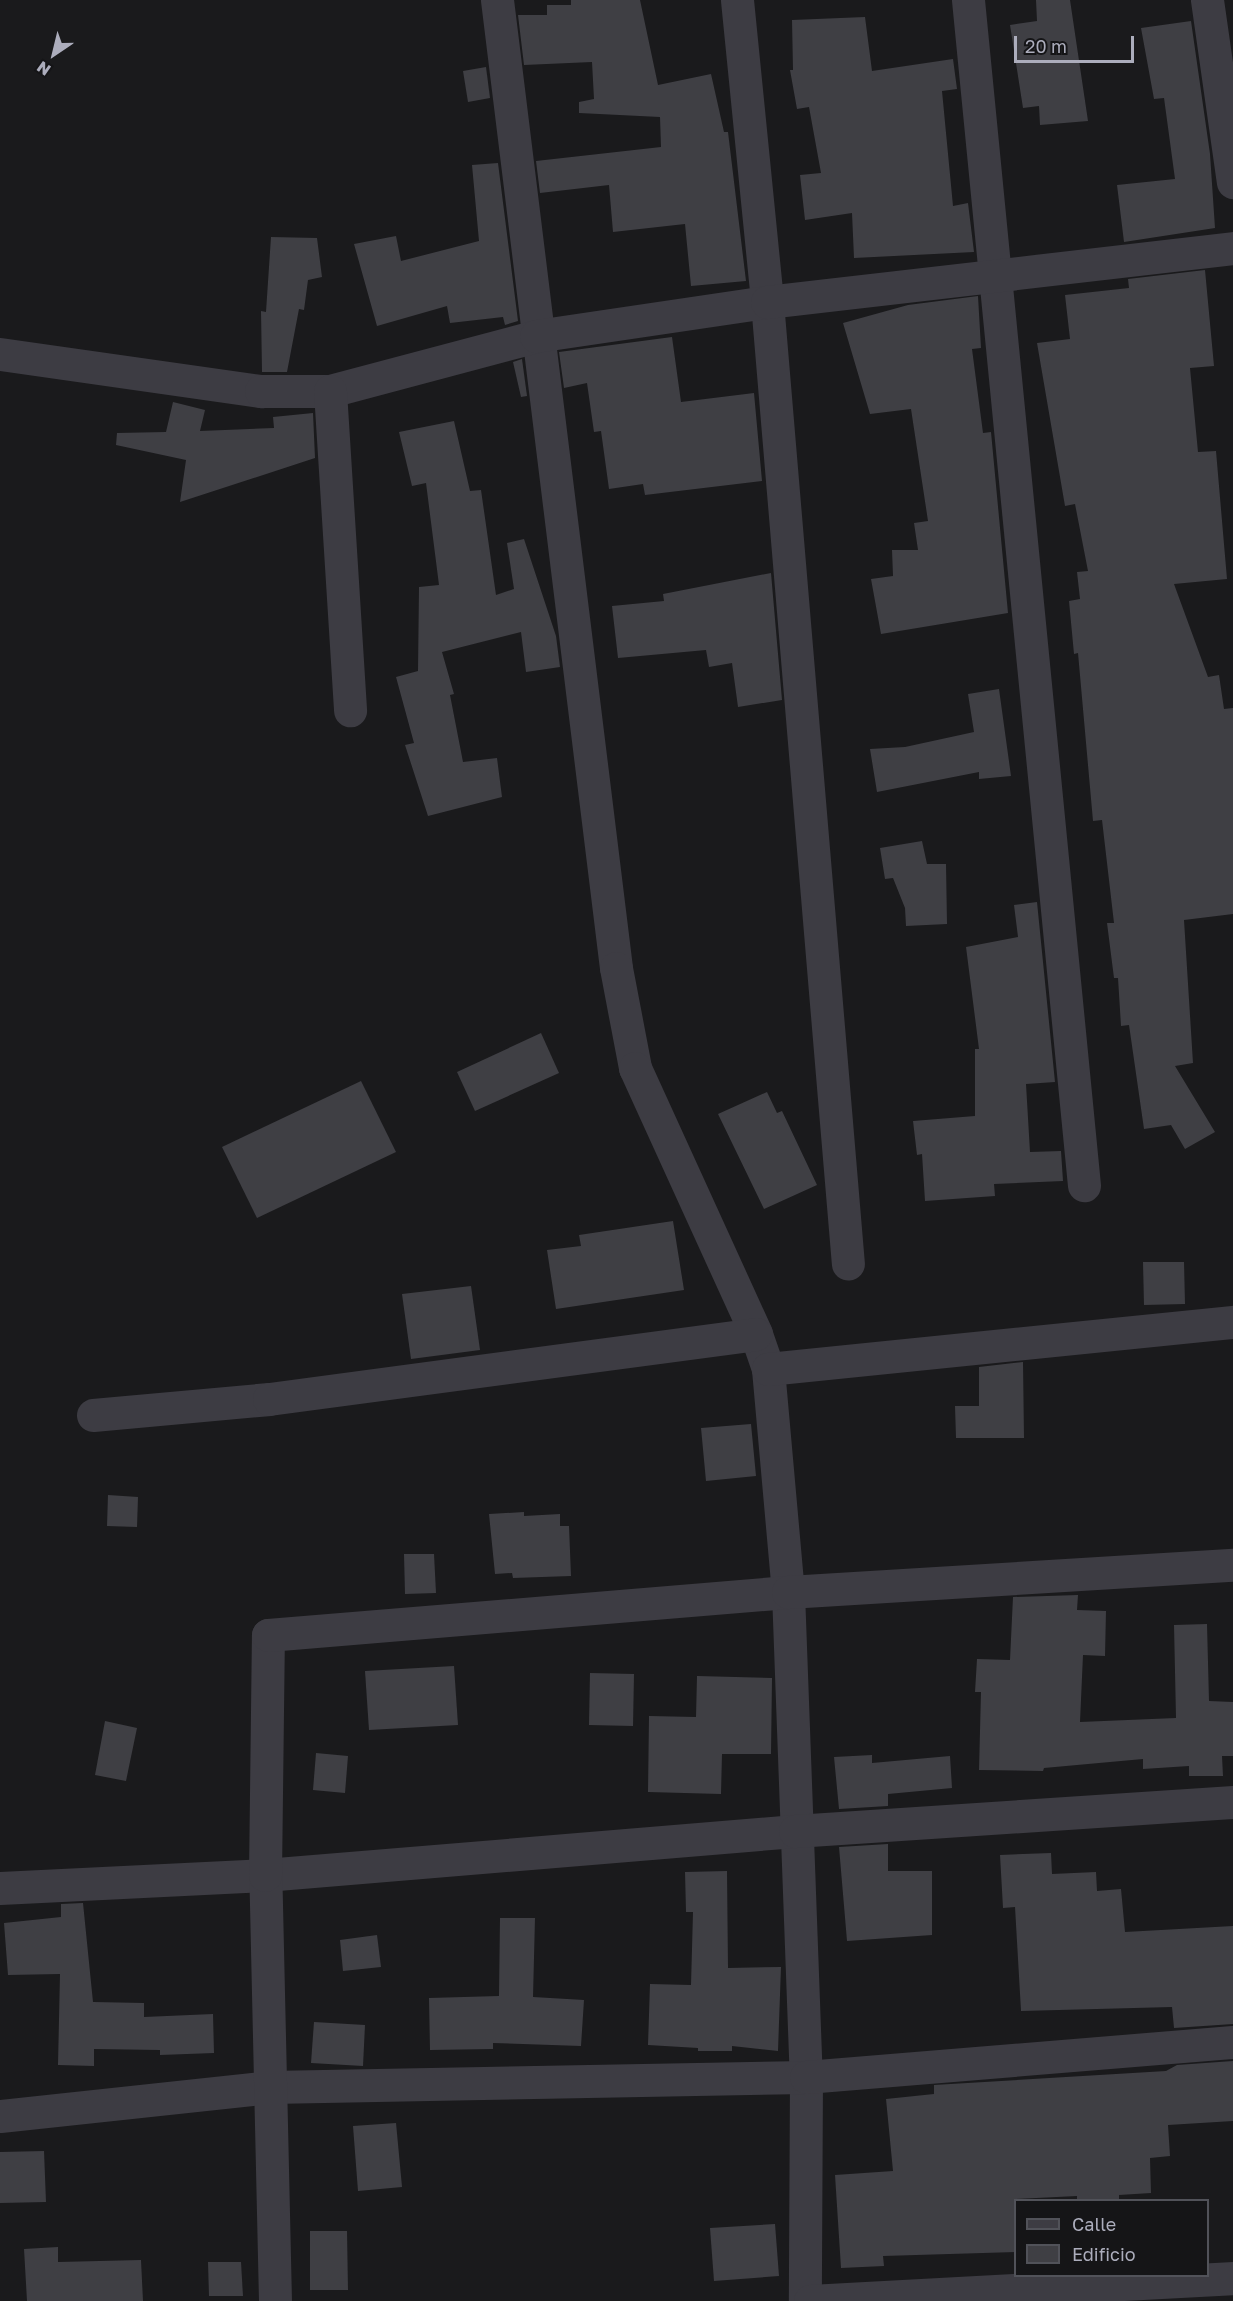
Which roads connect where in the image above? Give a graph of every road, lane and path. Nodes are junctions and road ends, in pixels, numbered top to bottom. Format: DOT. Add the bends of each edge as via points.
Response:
graph roads {
  1 [pos="497,0"];
  2 [pos="737,0"];
  3 [pos="968,0"];
  4 [pos="1207,0"];
  5 [pos="1233,182"];
  6 [pos="1233,248"];
  7 [pos="992,276"];
  8 [pos="767,302"];
  9 [pos="536,336"];
  10 [pos="0,354"];
  11 [pos="330,391"];
  12 [pos="350,710"];
  13 [pos="1084,1185"];
  14 [pos="848,1264"];
  15 [pos="1233,1322"];
  16 [pos="756,1334"];
  17 [pos="768,1369"];
  18 [pos="93,1416"];
  19 [pos="1233,1565"];
  20 [pos="788,1592"];
  21 [pos="1233,1802"];
  22 [pos="795,1831"];
  23 [pos="265,1875"];
  24 [pos="0,1888"];
  25 [pos="1233,2042"];
  26 [pos="806,2077"];
  27 [pos="270,2087"];
  28 [pos="0,2116"];
  29 [pos="1233,2278"];
  30 [pos="275,2301"];
  31 [pos="807,2301"];
  1 -- 9 [label="street"];
  2 -- 8 [label="street"];
  3 -- 7 [label="street"];
  4 -- 5 [label="street"];
  6 -- 7 [label="street"];
  7 -- 8 [label="street"];
  7 -- 13 [label="street"];
  8 -- 9 [label="street"];
  8 -- 14 [label="street"];
  9 -- 11 [label="street"];
  9 -- 16 [label="street" via="616,968 635,1068"];
  10 -- 11 [label="street" via="261,391"];
  11 -- 12 [label="street"];
  15 -- 17 [label="street"];
  16 -- 17 [label="street"];
  16 -- 18 [label="street" via="269,1399"];
  17 -- 20 [label="street"];
  19 -- 20 [label="street"];
  20 -- 22 [label="street"];
  20 -- 23 [label="street" via="268,1635"];
  21 -- 22 [label="street"];
  22 -- 23 [label="street"];
  22 -- 26 [label="street"];
  23 -- 24 [label="street"];
  23 -- 27 [label="street"];
  25 -- 26 [label="street"];
  26 -- 27 [label="street"];
  26 -- 31 [label="street"];
  27 -- 28 [label="street"];
  27 -- 30 [label="street"];
  29 -- 31 [label="street"];
}
